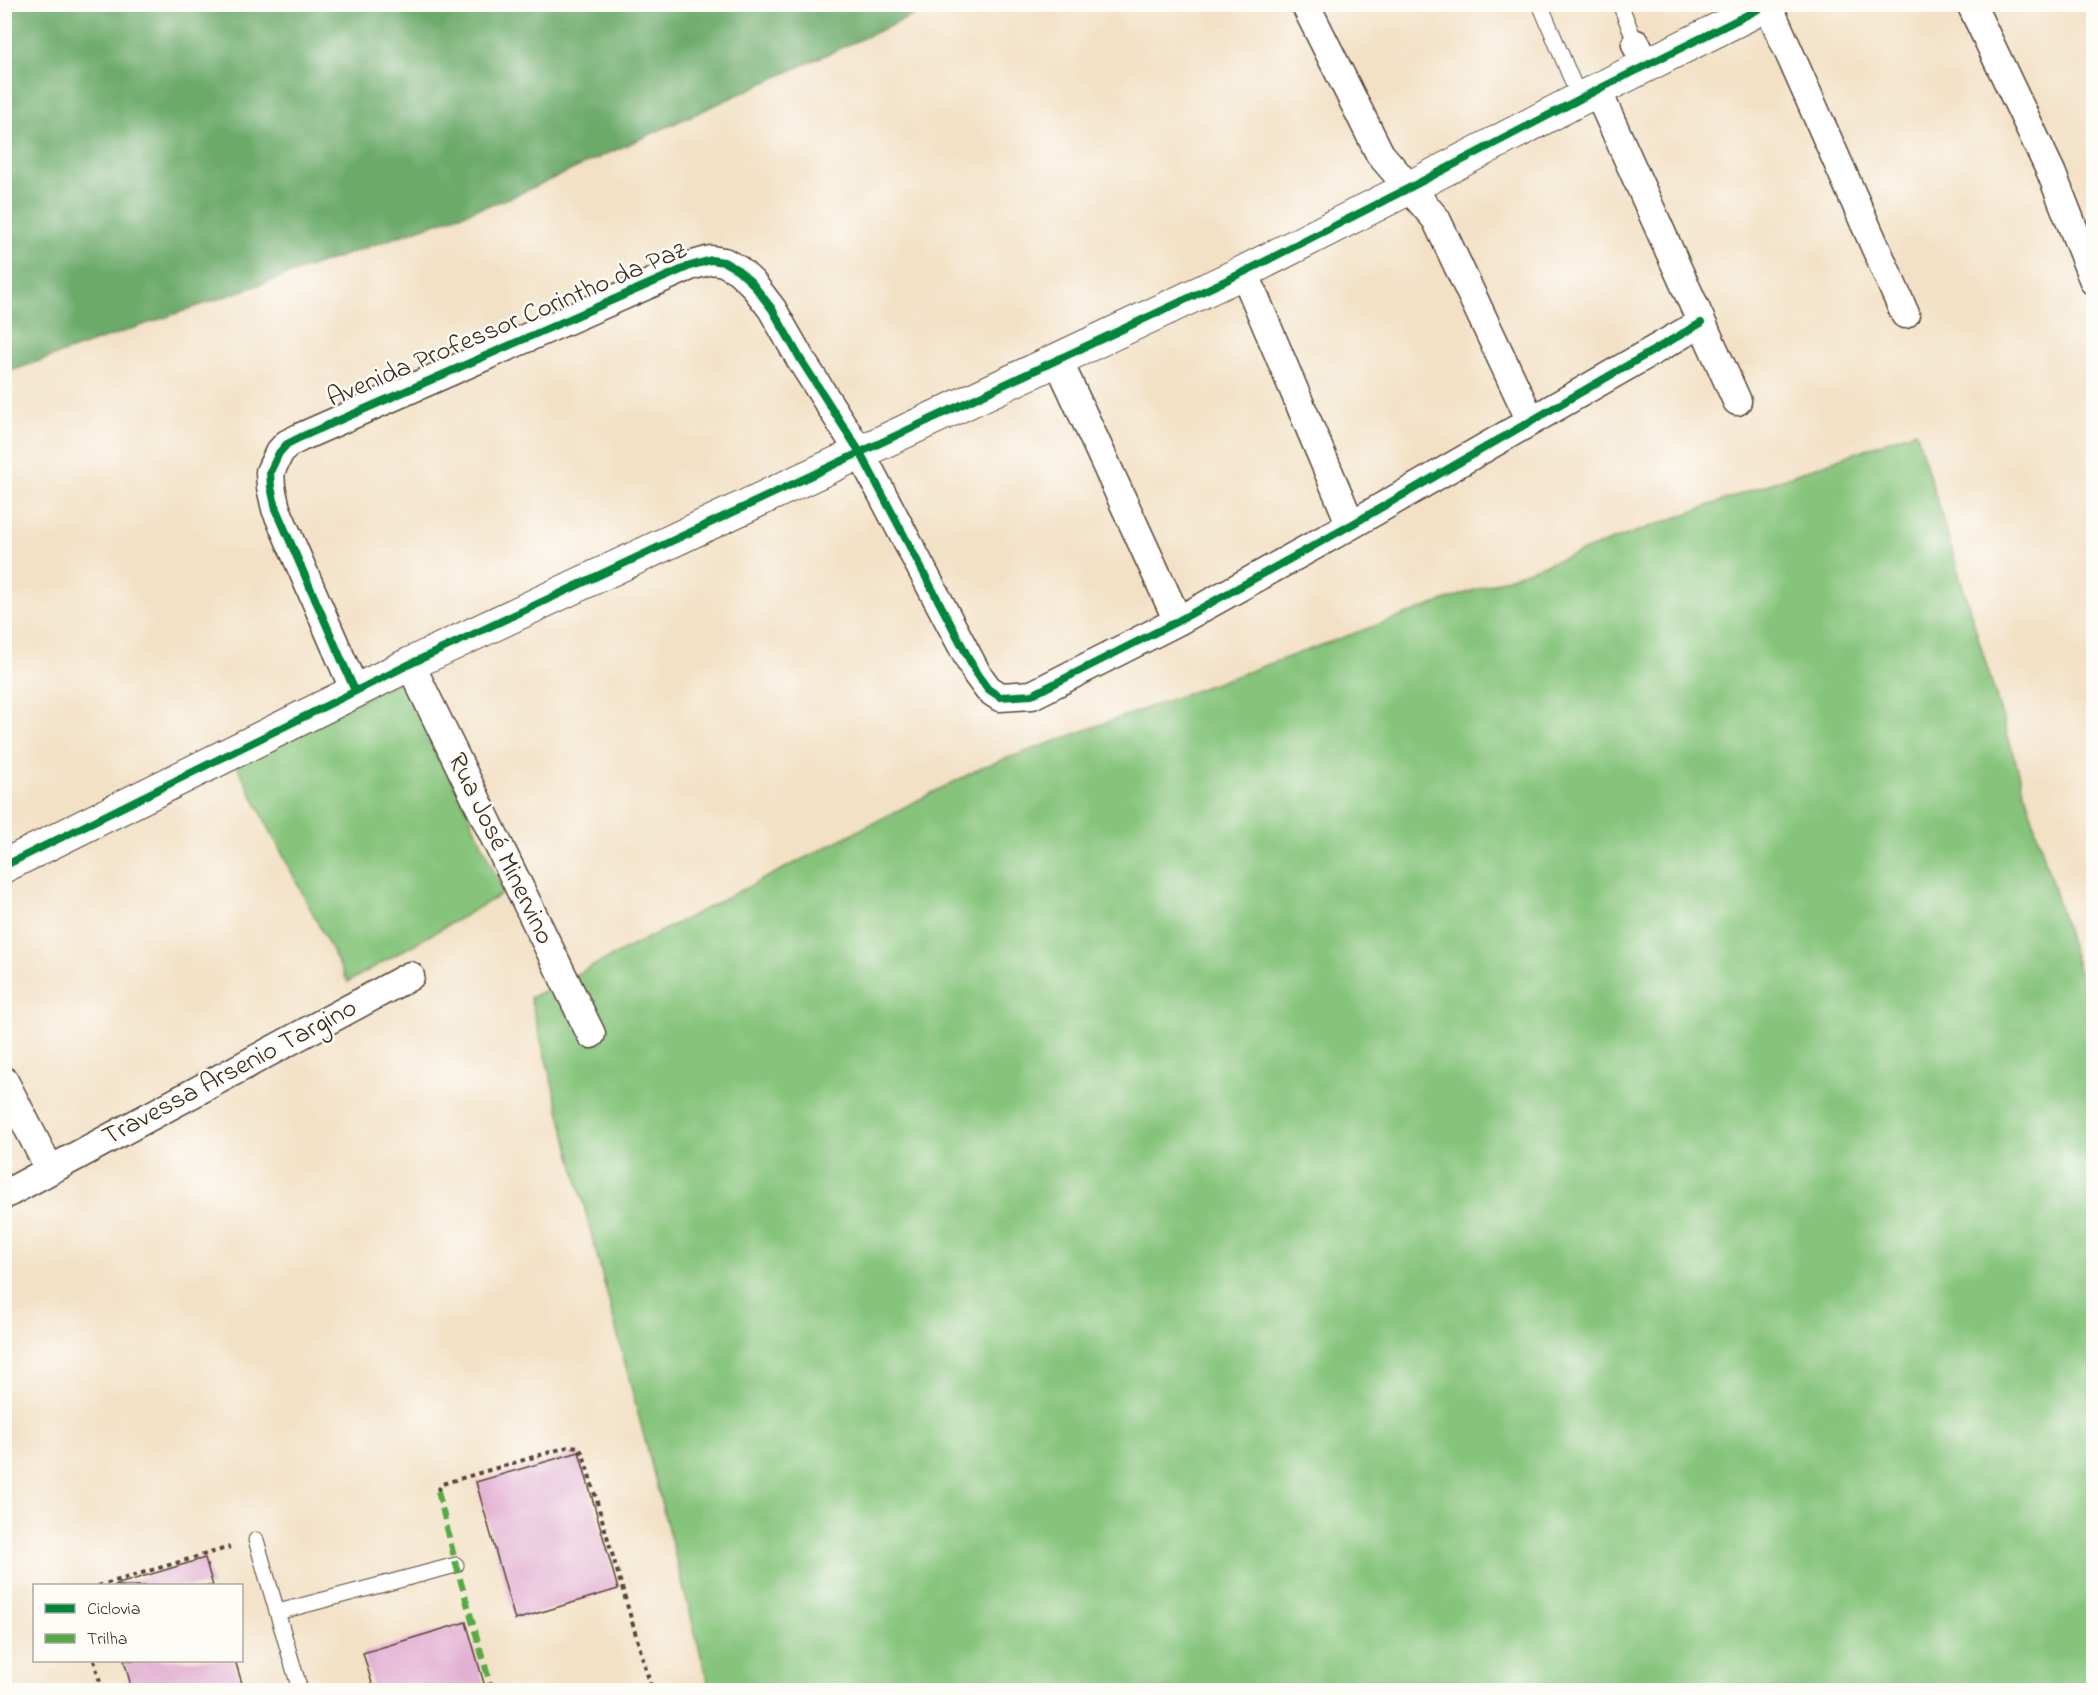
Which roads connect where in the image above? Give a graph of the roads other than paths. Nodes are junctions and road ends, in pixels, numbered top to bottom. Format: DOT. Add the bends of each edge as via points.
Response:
graph roads {
  1 [pos="1305,4"];
  2 [pos="1540,4"];
  3 [pos="1620,4"];
  4 [pos="1971,4"];
  5 [pos="1769,5"];
  6 [pos="1641,55"];
  7 [pos="1583,90"];
  8 [pos="1409,188"];
  9 [pos="1244,272"];
  10 [pos="2094,280"];
  11 [pos="1905,314"];
  12 [pos="1701,323"];
  13 [pos="1057,358"];
  14 [pos="1737,401"];
  15 [pos="1531,421"];
  16 [pos="861,454"];
  17 [pos="1351,525"];
  18 [pos="1178,621"];
  19 [pos="410,664"];
  20 [pos="355,691"];
  21 [pos="4,866"];
  22 [pos="410,976"];
  23 [pos="591,1035"];
  24 [pos="4,1081"];
  25 [pos="50,1170"];
  26 [pos="4,1195"];
  27 [pos="256,1540"];
  28 [pos="456,1564"];
  29 [pos="278,1612"];
  30 [pos="300,1690"];
  1 -- 8 [label="street" via="1380,154"];
  2 -- 7 [label="lane"];
  3 -- 6 [label="lane"];
  4 -- 10 [label="street" via="2051,172"];
  5 -- 6 [label="street"];
  5 -- 11 [label="street"];
  6 -- 7 [label="street"];
  7 -- 8 [label="street"];
  7 -- 12 [label="street"];
  8 -- 9 [label="street"];
  8 -- 15 [label="street" via="1436,219"];
  9 -- 13 [label="street"];
  9 -- 17 [label="street"];
  12 -- 14 [label="street"];
  12 -- 15 [label="street, Avenida Professor Corintho da Paz"];
  13 -- 16 [label="street"];
  13 -- 18 [label="street"];
  15 -- 17 [label="street, Avenida Professor Corintho da Paz"];
  16 -- 18 [label="street, Avenida Professor Corintho da Paz" via="977,674 1000,697 1032,695"];
  16 -- 19 [label="street"];
  16 -- 20 [label="street, Avenida Professor Corintho da Paz" via="752,283 724,262 711,260 287,444 270,472 276,509"];
  17 -- 18 [label="street, Avenida Professor Corintho da Paz"];
  19 -- 20 [label="street"];
  19 -- 23 [label="street, Rua José Minervino"];
  20 -- 21 [label="street"];
  22 -- 25 [label="street, Travessa Arsenio Targino"];
  24 -- 25 [label="street"];
  25 -- 26 [label="street, Travessa Arsenio Targino"];
  27 -- 29 [label="lane"];
  28 -- 29 [label="lane"];
  29 -- 30 [label="lane"];
}
